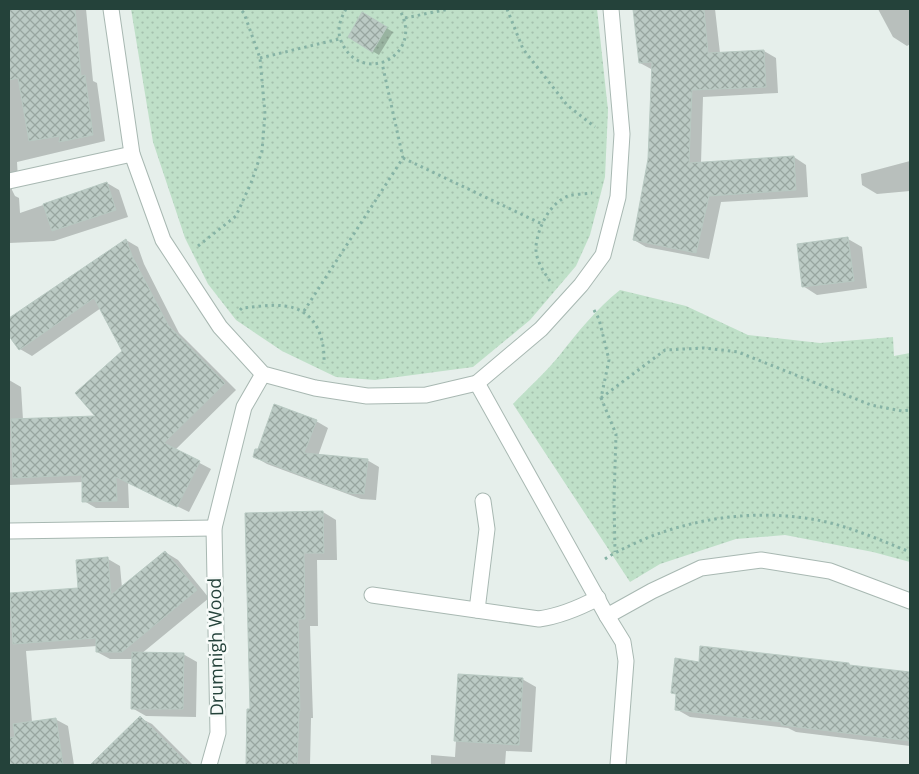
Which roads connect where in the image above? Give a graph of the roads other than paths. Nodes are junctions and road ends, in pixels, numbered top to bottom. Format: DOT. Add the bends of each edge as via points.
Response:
graph roads {
  1 [pos="112,9"];
  2 [pos="611,9"];
  3 [pos="132,154"];
  4 [pos="9,181"];
  5 [pos="263,374"];
  6 [pos="477,383"];
  7 [pos="483,501"];
  8 [pos="214,528"];
  9 [pos="9,531"];
  10 [pos="372,595"];
  11 [pos="598,598"];
  12 [pos="910,601"];
  13 [pos="478,610"];
  14 [pos="608,616"];
  15 [pos="209,765"];
  16 [pos="618,765"];
  1 -- 3 [label="street"];
  2 -- 6 [label="street" via="622,134 618,197 604,255 541,329"];
  3 -- 4 [label="street"];
  3 -- 5 [label="street" via="163,240 220,327"];
  5 -- 6 [label="street" via="315,388 367,396 426,395"];
  5 -- 8 [label="street, Drumnigh Wood" via="244,407"];
  6 -- 11 [label="street"];
  7 -- 13 [label="street" via="487,529"];
  8 -- 9 [label="street"];
  8 -- 15 [label="street, Drumnigh Wood" via="218,733"];
  10 -- 13 [label="street"];
  11 -- 13 [label="street" via="577,609 539,619"];
  11 -- 14 [label="street"];
  12 -- 14 [label="street" via="830,571 761,560 701,568 652,590"];
  14 -- 16 [label="street" via="623,642 626,661"];
}
